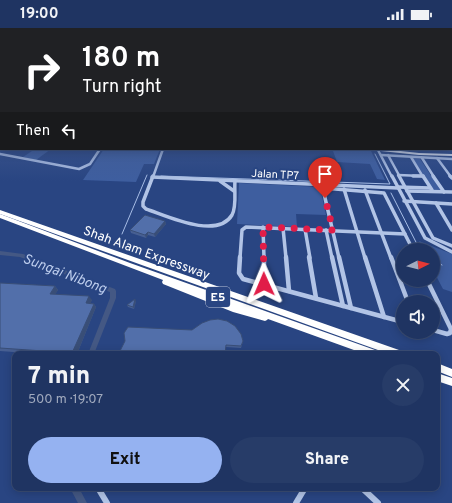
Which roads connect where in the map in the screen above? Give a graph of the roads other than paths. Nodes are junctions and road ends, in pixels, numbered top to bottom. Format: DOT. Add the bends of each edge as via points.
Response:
graph roads {
  1 [pos="99,150"];
  2 [pos="163,150"];
  3 [pos="373,150"];
  4 [pos="380,153"];
  5 [pos="387,153"];
  6 [pos="0,154"];
  7 [pos="452,155"];
  8 [pos="411,157"];
  9 [pos="422,158"];
  10 [pos="437,158"];
  11 [pos="452,159"];
  12 [pos="153,175"];
  13 [pos="398,175"];
  14 [pos="423,176"];
  15 [pos="452,178"];
  16 [pos="219,180"];
  17 [pos="235,183"];
  18 [pos="323,187"];
  19 [pos="398,188"];
  20 [pos="344,189"];
  21 [pos="406,189"];
  22 [pos="365,190"];
  23 [pos="234,191"];
  24 [pos="444,192"];
  25 [pos="452,192"];
  26 [pos="405,202"];
  27 [pos="414,202"];
  28 [pos="436,203"];
  29 [pos="452,204"];
  30 [pos="0,207"];
  31 [pos="0,212"];
  32 [pos="1,217"];
  33 [pos="32,223"];
  34 [pos="263,227"];
  35 [pos="283,228"];
  36 [pos="305,229"];
  37 [pos="326,230"];
  38 [pos="333,230"];
  39 [pos="452,230"];
  40 [pos="357,232"];
  41 [pos="382,233"];
  42 [pos="405,234"];
  43 [pos="410,243"];
  44 [pos="452,246"];
  45 [pos="452,252"];
  46 [pos="264,284"];
  47 [pos="289,291"];
  48 [pos="405,295"];
  49 [pos="316,298"];
  50 [pos="343,306"];
  51 [pos="440,307"];
  52 [pos="351,308"];
  53 [pos="384,317"];
  54 [pos="396,320"];
  55 [pos="440,332"];
  56 [pos="367,351"];
  57 [pos="392,351"];
  58 [pos="440,368"];
  59 [pos="452,373"];
  60 [pos="440,377"];
  61 [pos="452,382"];
  62 [pos="100,491"];
  63 [pos="303,491"];
  64 [pos="365,491"];
  65 [pos="107,503"];
  66 [pos="296,503"];
  67 [pos="378,503"];
  1 -- 6 [label="street" via="90,164 79,169"];
  2 -- 12 [label="street, Jalan TP7"];
  3 -- 4 [label="main road"];
  4 -- 5 [label="main road"];
  4 -- 19 [label="street"];
  5 -- 7 [label="main road"];
  5 -- 8 [label="street"];
  5 -- 13 [label="street"];
  8 -- 9 [label="street"];
  8 -- 14 [label="street"];
  9 -- 10 [label="street"];
  9 -- 24 [label="street"];
  10 -- 11 [label="street"];
  10 -- 15 [label="street"];
  12 -- 16 [label="street, Jalan TP7"];
  12 -- 23 [label="street, Jalan TP7" via="143,206 201,226 211,227 226,222 233,214"];
  13 -- 14 [label="street"];
  13 -- 21 [label="street"];
  14 -- 21 [label="street" via="431,189"];
  16 -- 17 [label="street, Jalan TP7"];
  16 -- 23 [label="street"];
  17 -- 18 [label="street, Jalan TP7" via="243,181"];
  17 -- 23 [label="street, Jalan TP7"];
  18 -- 19 [label="street, Jalan TP7"];
  18 -- 20 [label="street"];
  18 -- 38 [label="street"];
  19 -- 21 [label="street, Jalan TP7"];
  19 -- 26 [label="street"];
  20 -- 22 [label="street"];
  20 -- 40 [label="street"];
  21 -- 24 [label="street"];
  21 -- 27 [label="street"];
  22 -- 41 [label="street"];
  22 -- 42 [label="street" via="386,194"];
  24 -- 25 [label="street"];
  26 -- 27 [label="street"];
  26 -- 45 [label="street" via="425,238 432,244"];
  27 -- 28 [label="street"];
  27 -- 44 [label="street" via="433,238"];
  28 -- 29 [label="street"];
  28 -- 39 [label="street"];
  30 -- 33 [label="highway"];
  31 -- 33 [label="highway, Shah Alam Expressway / E5"];
  32 -- 56 [label="highway, Shah Alam Expressway" via="128,265 235,310 307,329"];
  33 -- 57 [label="highway, Shah Alam Expressway / E5"];
  34 -- 35 [label="street"];
  34 -- 46 [label="street"];
  34 -- 46 [label="street" via="246,226 242,230 239,273 243,278"];
  35 -- 36 [label="street"];
  35 -- 47 [label="street"];
  36 -- 37 [label="street"];
  36 -- 49 [label="street"];
  37 -- 38 [label="street"];
  37 -- 50 [label="street"];
  38 -- 40 [label="street"];
  38 -- 52 [label="street"];
  40 -- 41 [label="street"];
  40 -- 53 [label="street"];
  41 -- 42 [label="street"];
  41 -- 48 [label="street"];
  42 -- 43 [label="street"];
  46 -- 47 [label="street"];
  47 -- 49 [label="street"];
  49 -- 50 [label="street"];
  50 -- 52 [label="street"];
  51 -- 55 [label="street" via="451,329 447,334"];
  52 -- 53 [label="street"];
  53 -- 54 [label="street"];
  58 -- 59 [label="highway"];
  60 -- 61 [label="highway"];
  62 -- 65 [label="street"];
  63 -- 66 [label="street"];
  64 -- 67 [label="street"];
}
